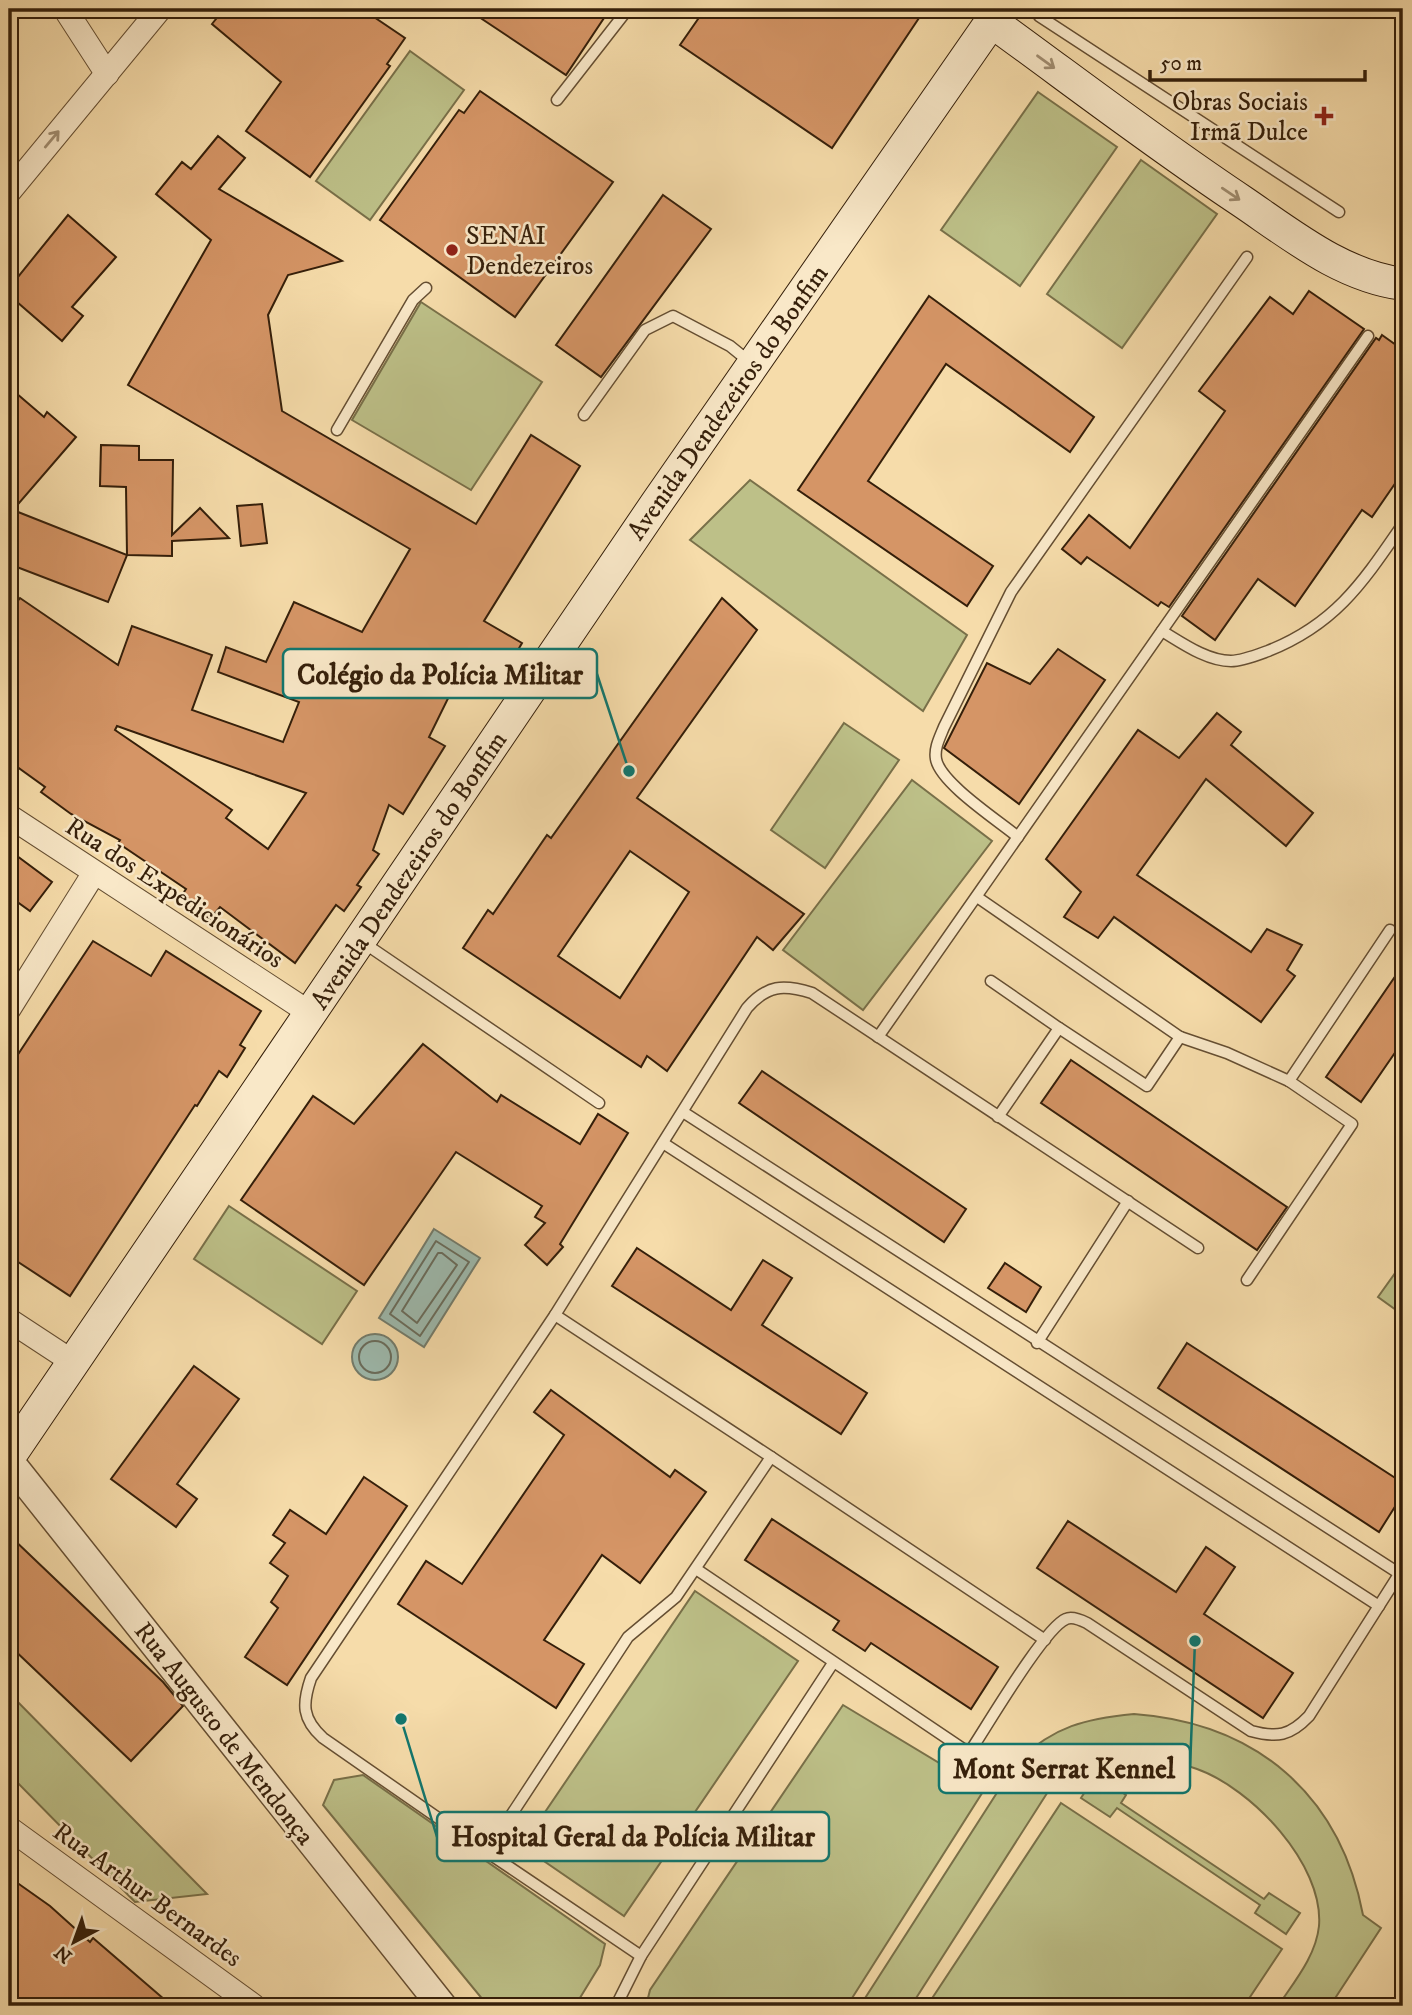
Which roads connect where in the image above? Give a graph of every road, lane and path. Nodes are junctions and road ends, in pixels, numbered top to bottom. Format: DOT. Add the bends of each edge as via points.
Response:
graph roads {
  1 [pos="65,9"];
  2 [pos="160,9"];
  3 [pos="628,9"];
  4 [pos="1037,9"];
  5 [pos="996,15"];
  6 [pos="107,74"];
  7 [pos="557,100"];
  8 [pos="9,192"];
  9 [pos="1339,212"];
  10 [pos="1247,257"];
  11 [pos="1403,284"];
  12 [pos="426,288"];
  13 [pos="1368,336"];
  14 [pos="753,365"];
  15 [pos="584,415"];
  16 [pos="337,430"];
  17 [pos="1403,524"];
  18 [pos="1162,631"];
  19 [pos="9,816"];
  20 [pos="1018,837"];
  21 [pos="94,873"];
  22 [pos="976,897"];
  23 [pos="1390,930"];
  24 [pos="360,940"];
  25 [pos="991,981"];
  26 [pos="9,1009"];
  27 [pos="310,1013"];
  28 [pos="1059,1028"];
  29 [pos="878,1037"];
  30 [pos="1180,1037"];
  31 [pos="1289,1081"];
  32 [pos="599,1103"];
  33 [pos="683,1112"];
  34 [pos="999,1117"];
  35 [pos="663,1143"];
  36 [pos="1128,1201"];
  37 [pos="1198,1248"];
  38 [pos="1247,1280"];
  39 [pos="555,1315"];
  40 [pos="9,1320"];
  41 [pos="1037,1343"];
  42 [pos="73,1362"];
  43 [pos="771,1457"];
  44 [pos="9,1459"];
  45 [pos="696,1569"];
  46 [pos="1401,1571"];
  47 [pos="1379,1606"];
  48 [pos="1045,1640"];
  49 [pos="834,1663"];
  50 [pos="9,1828"];
  51 [pos="487,1852"];
  52 [pos="640,1956"];
  53 [pos="254,2006"];
  54 [pos="442,2006"];
  55 [pos="616,2006"];
  1 -- 6 [label="street"];
  2 -- 6 [label="street"];
  3 -- 7 [label="lane"];
  4 -- 9 [label="lane" via="1040,16"];
  5 -- 11 [label="main road, one-way" via="1180,160 1329,260 1379,281"];
  5 -- 14 [label="main road, Avenida Dendezeiros do Bonfim"];
  8 -- 6 [label="street, one-way"];
  10 -- 20 [label="lane" via="1012,592 944,727 936,761 946,778"];
  12 -- 16 [label="lane" via="413,300"];
  13 -- 18 [label="lane"];
  14 -- 15 [label="lane" via="730,346 673,316 645,330"];
  14 -- 24 [label="main road, Avenida Dendezeiros do Bonfim"];
  17 -- 18 [label="lane" via="1362,583 1323,624 1291,642 1231,661 1203,654"];
  18 -- 20 [label="lane"];
  19 -- 21 [label="street, Rua dos Expedicionários"];
  20 -- 22 [label="lane"];
  21 -- 26 [label="street"];
  21 -- 27 [label="street, Rua dos Expedicionários"];
  22 -- 29 [label="lane"];
  22 -- 30 [label="lane"];
  23 -- 31 [label="lane"];
  24 -- 27 [label="main road, Avenida Dendezeiros do Bonfim"];
  24 -- 32 [label="lane"];
  25 -- 28 [label="lane"];
  27 -- 42 [label="main road, Avenida Dendezeiros do Bonfim"];
  28 -- 30 [label="lane" via="1147,1086"];
  28 -- 34 [label="lane"];
  29 -- 33 [label="lane" via="812,993 773,987 747,1008"];
  29 -- 34 [label="lane"];
  30 -- 31 [label="lane"];
  31 -- 38 [label="lane" via="1352,1124"];
  33 -- 35 [label="lane"];
  33 -- 41 [label="lane"];
  34 -- 36 [label="lane"];
  35 -- 39 [label="lane"];
  35 -- 47 [label="lane"];
  36 -- 37 [label="lane"];
  36 -- 41 [label="lane"];
  39 -- 43 [label="lane"];
  39 -- 51 [label="lane" via="311,1678 303,1700 308,1721 323,1738"];
  40 -- 42 [label="street"];
  41 -- 46 [label="lane"];
  42 -- 44 [label="main road, Avenida Dendezeiros do Bonfim"];
  43 -- 45 [label="lane"];
  43 -- 48 [label="lane"];
  44 -- 54 [label="street, Rua Augusto de Mendonça"];
  45 -- 49 [label="lane"];
  45 -- 51 [label="lane" via="660,1614 628,1637"];
  46 -- 47 [label="lane"];
  47 -- 48 [label="lane" via="1309,1716 1283,1736 1251,1731 1087,1623 1065,1619"];
  48 -- 49 [label="lane" via="970,1753"];
  49 -- 52 [label="lane"];
  50 -- 53 [label="street, Rua Arthur Bernardes"];
  51 -- 52 [label="lane"];
  52 -- 55 [label="lane"];
}
